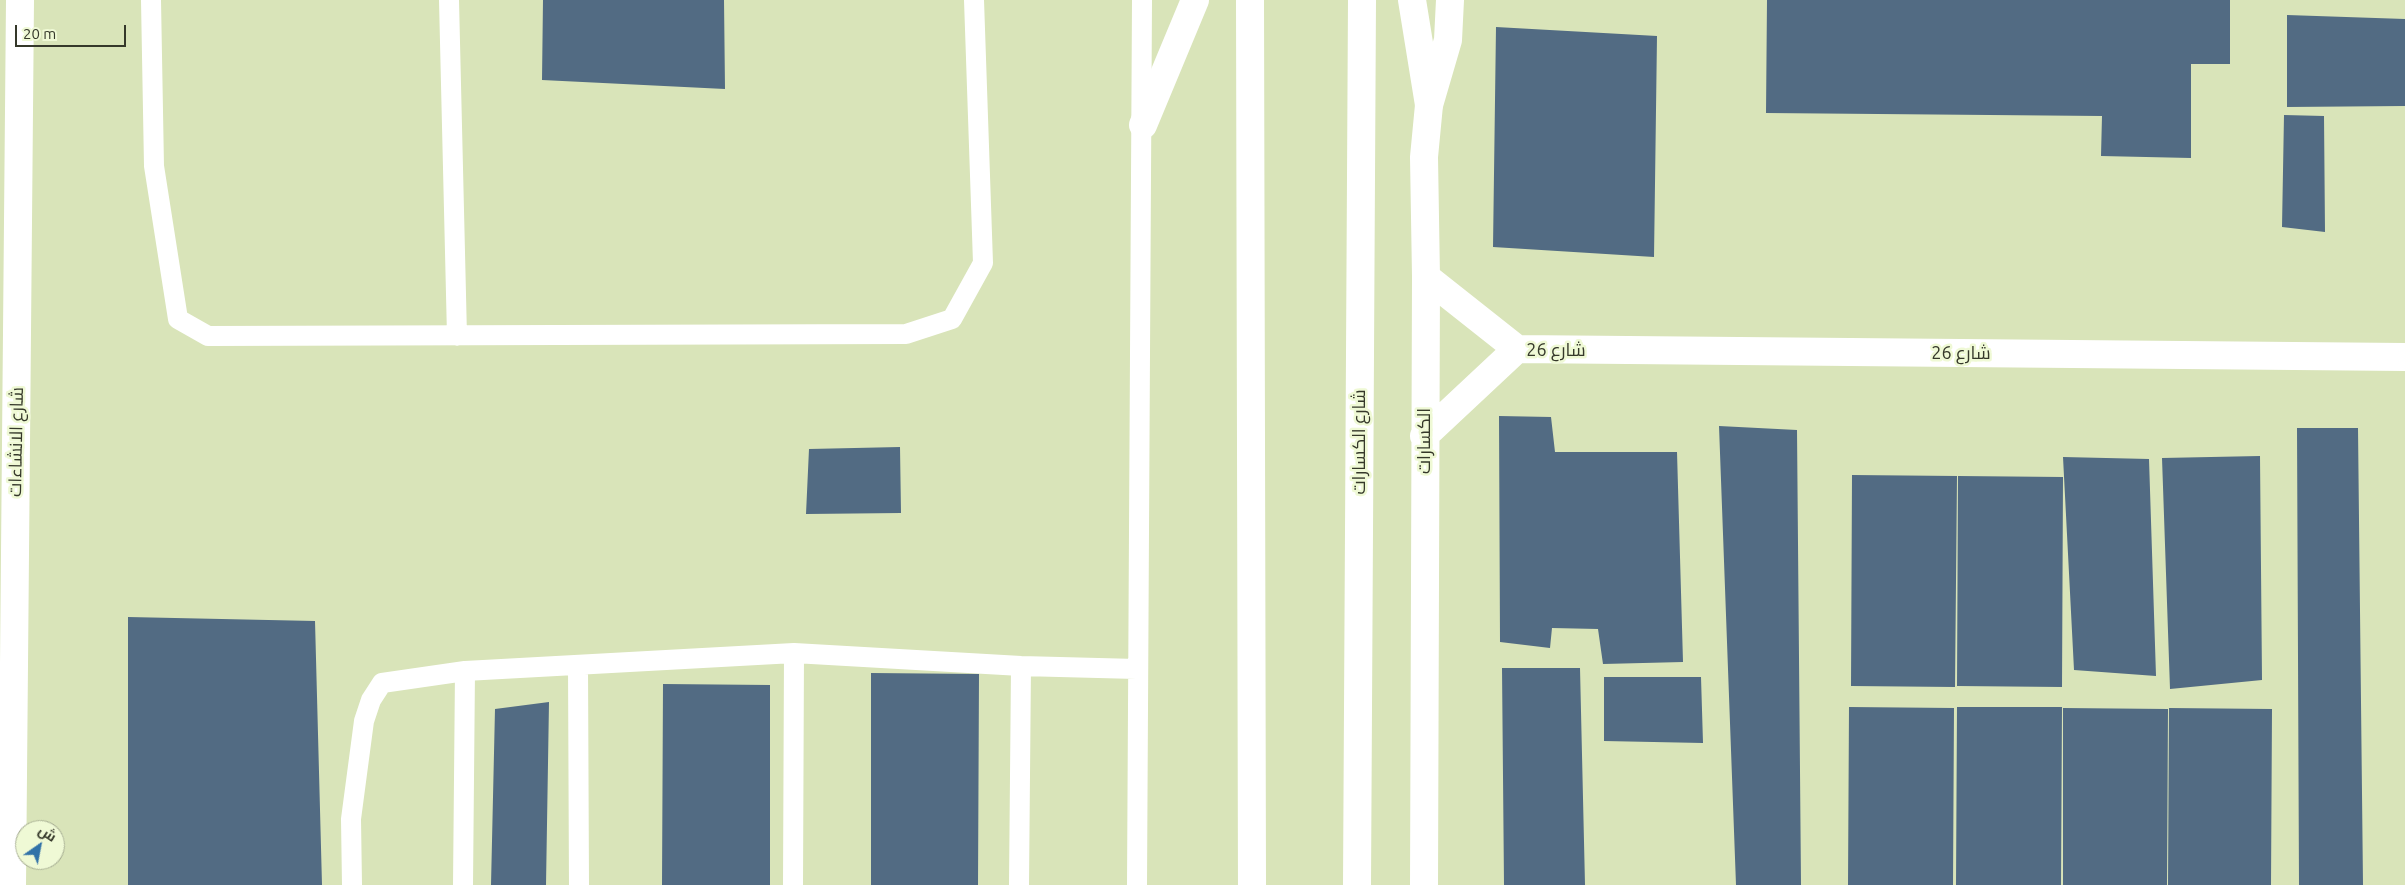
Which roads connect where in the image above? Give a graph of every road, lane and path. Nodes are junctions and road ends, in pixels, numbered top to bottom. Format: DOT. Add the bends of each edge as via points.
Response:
graph roads {
  1 [pos="20,0"];
  2 [pos="150,0"];
  3 [pos="449,0"];
  4 [pos="974,0"];
  5 [pos="1142,0"];
  6 [pos="1195,0"];
  7 [pos="1250,0"];
  8 [pos="1362,0"];
  9 [pos="1412,0"];
  10 [pos="1450,0"];
  11 [pos="1429,105"];
  12 [pos="1143,125"];
  13 [pos="1426,277"];
  14 [pos="457,336"];
  15 [pos="1517,349"];
  16 [pos="2405,357"];
  17 [pos="1424,436"];
  18 [pos="794,653"];
  19 [pos="578,666"];
  20 [pos="1021,666"];
  21 [pos="1137,668"];
  22 [pos="465,671"];
  23 [pos="12,885"];
  24 [pos="352,885"];
  25 [pos="463,885"];
  26 [pos="579,885"];
  27 [pos="793,885"];
  28 [pos="1019,885"];
  29 [pos="1137,885"];
  30 [pos="1252,885"];
  31 [pos="1357,885"];
  32 [pos="1424,885"];
  1 -- 23 [label="street, شارع الانشاءات"];
  2 -- 14 [label="lane" via="154,166 178,319 208,336"];
  3 -- 14 [label="lane"];
  4 -- 14 [label="lane" via="983,263 952,319 906,334"];
  5 -- 12 [label="lane"];
  6 -- 12 [label="street"];
  7 -- 30 [label="street"];
  8 -- 31 [label="street, شارع الكسارات"];
  9 -- 11 [label="street"];
  10 -- 11 [label="street, الكسارات" via="1448,40"];
  11 -- 13 [label="street, الكسارات" via="1424,156"];
  12 -- 21 [label="lane"];
  13 -- 15 [label="street, شارع 26"];
  13 -- 17 [label="street, الكسارات"];
  15 -- 16 [label="street, شارع 26"];
  15 -- 17 [label="street, شارع 26"];
  17 -- 32 [label="street, الكسارات"];
  18 -- 19 [label="lane"];
  18 -- 20 [label="lane"];
  18 -- 27 [label="lane"];
  19 -- 22 [label="lane"];
  19 -- 26 [label="lane"];
  20 -- 21 [label="lane"];
  20 -- 28 [label="lane"];
  21 -- 29 [label="lane"];
  22 -- 24 [label="lane" via="382,683 371,700 364,721 351,819"];
  22 -- 25 [label="lane"];
}
